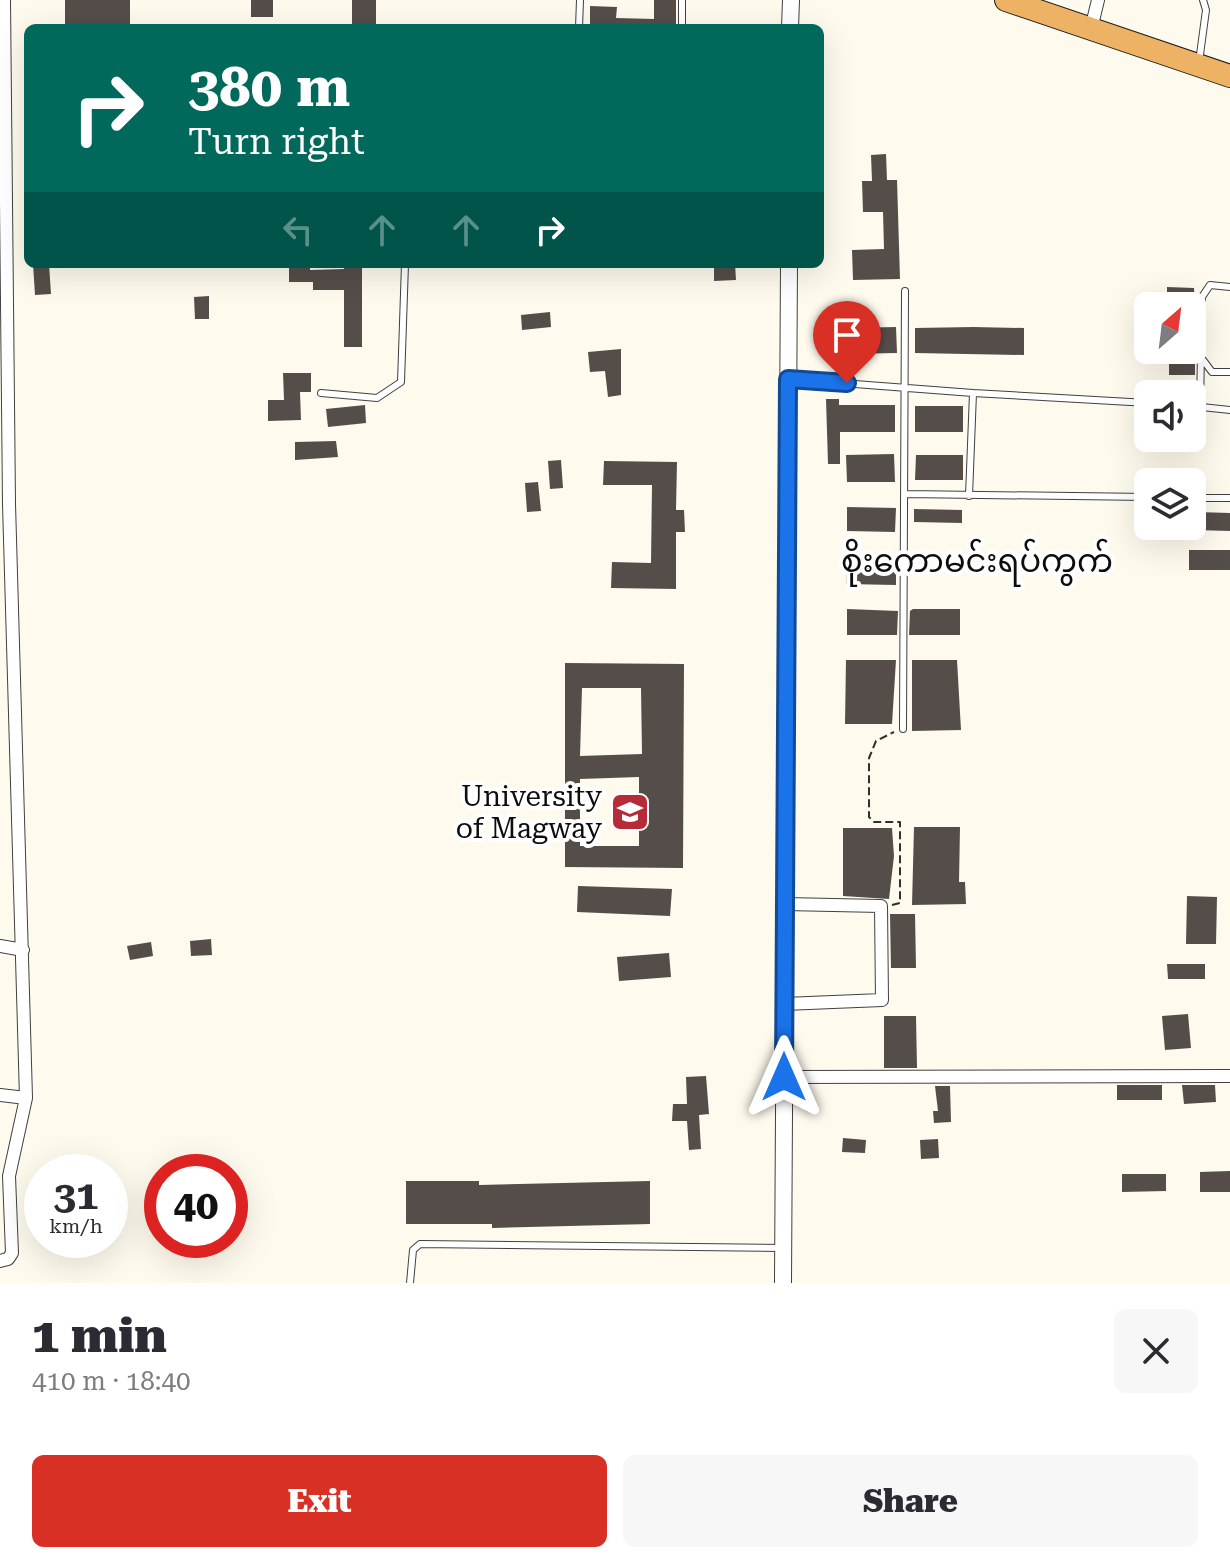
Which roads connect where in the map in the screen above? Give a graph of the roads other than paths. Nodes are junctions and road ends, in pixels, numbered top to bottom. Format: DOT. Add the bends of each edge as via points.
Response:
graph roads {
  1 [pos="4,0"];
  2 [pos="580,0"];
  3 [pos="682,0"];
  4 [pos="791,0"];
  5 [pos="1006,0"];
  6 [pos="1098,0"];
  7 [pos="1203,0"];
  8 [pos="579,24"];
  9 [pos="682,24"];
  10 [pos="790,24"];
  11 [pos="1091,29"];
  12 [pos="1199,65"];
  13 [pos="1230,76"];
  14 [pos="1,90"];
  15 [pos="3,229"];
  16 [pos="405,268"];
  17 [pos="789,268"];
  18 [pos="1230,287"];
  19 [pos="905,291"];
  20 [pos="1204,292"];
  21 [pos="1205,364"];
  22 [pos="1230,372"];
  23 [pos="788,379"];
  24 [pos="907,387"];
  25 [pos="321,393"];
  26 [pos="973,393"];
  27 [pos="1134,402"];
  28 [pos="1206,407"];
  29 [pos="1230,410"];
  30 [pos="906,494"];
  31 [pos="969,496"];
  32 [pos="1134,497"];
  33 [pos="1206,498"];
  34 [pos="1230,498"];
  35 [pos="5,503"];
  36 [pos="903,729"];
  37 [pos="785,904"];
  38 [pos="0,946"];
  39 [pos="23,950"];
  40 [pos="784,1004"];
  41 [pos="1230,1076"];
  42 [pos="784,1077"];
  43 [pos="0,1095"];
  44 [pos="26,1098"];
  45 [pos="5,1176"];
  46 [pos="783,1248"];
  47 [pos="0,1261"];
  48 [pos="410,1283"];
  49 [pos="783,1283"];
  1 -- 14 [label="street"];
  2 -- 8 [label="lane"];
  3 -- 9 [label="lane"];
  4 -- 10 [label="street"];
  5 -- 11 [label="highway"];
  6 -- 11 [label="street"];
  7 -- 12 [label="lane"];
  11 -- 12 [label="highway"];
  12 -- 13 [label="highway"];
  14 -- 15 [label="street"];
  15 -- 35 [label="street"];
  16 -- 25 [label="lane" via="401,382 377,398"];
  17 -- 23 [label="street"];
  18 -- 20 [label="lane" via="1217,283"];
  19 -- 24 [label="lane"];
  21 -- 22 [label="lane"];
  23 -- 24 [label="lane"];
  23 -- 37 [label="street"];
  24 -- 26 [label="lane"];
  24 -- 30 [label="lane"];
  26 -- 27 [label="lane"];
  26 -- 31 [label="lane"];
  28 -- 29 [label="lane"];
  30 -- 31 [label="lane"];
  30 -- 36 [label="lane"];
  31 -- 32 [label="lane"];
  33 -- 34 [label="lane"];
  35 -- 39 [label="street"];
  37 -- 40 [label="street"];
  37 -- 40 [label="street" via="881,906 882,1000"];
  38 -- 39 [label="street"];
  39 -- 44 [label="street"];
  40 -- 42 [label="street"];
  41 -- 42 [label="street"];
  42 -- 46 [label="street"];
  43 -- 44 [label="street"];
  44 -- 45 [label="street"];
  45 -- 47 [label="street" via="12,1253"];
  46 -- 48 [label="lane" via="420,1244 413,1250"];
  46 -- 49 [label="street"];
}
